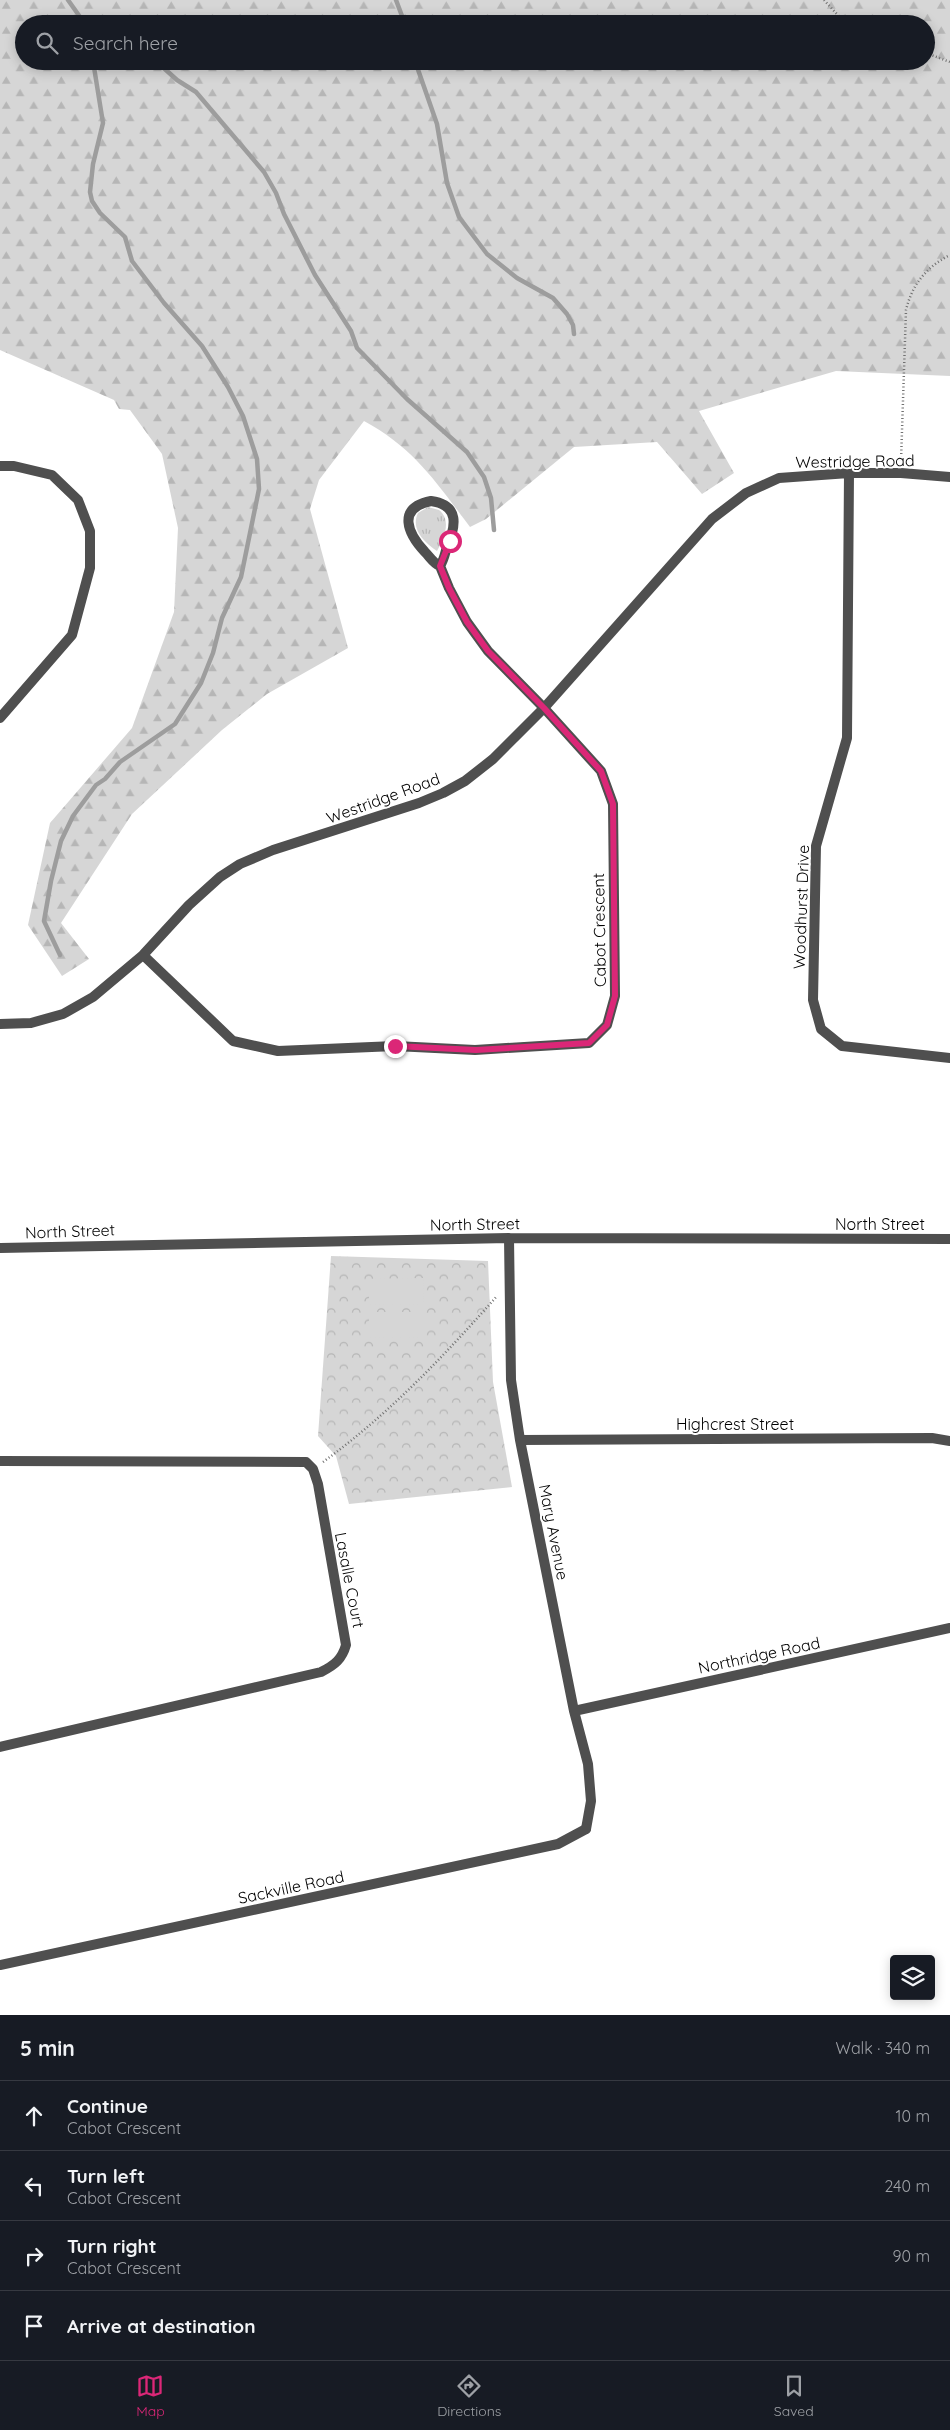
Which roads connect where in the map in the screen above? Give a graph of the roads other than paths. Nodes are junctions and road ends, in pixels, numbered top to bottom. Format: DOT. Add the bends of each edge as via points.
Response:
graph roads {
  1 [pos="0,466"];
  2 [pos="849,473"];
  3 [pos="950,478"];
  4 [pos="440,566"];
  5 [pos="544,708"];
  6 [pos="0,718"];
  7 [pos="142,955"];
  8 [pos="0,1024"];
  9 [pos="950,1058"];
  10 [pos="509,1238"];
  11 [pos="950,1239"];
  12 [pos="0,1248"];
  13 [pos="520,1440"];
  14 [pos="950,1441"];
  15 [pos="0,1461"];
  16 [pos="950,1628"];
  17 [pos="574,1711"];
  18 [pos="0,1747"];
  19 [pos="586,1829"];
  20 [pos="0,1965"];
  1 -- 6 [label="street" via="52,474 78,500 90,531 90,568 72,634"];
  2 -- 3 [label="street, Westridge Road" via="901,473"];
  2 -- 5 [label="street, Westridge Road" via="779,478 728,505"];
  2 -- 9 [label="street, Woodhurst Drive" via="847,738 816,846 813,1000 822,1029 842,1046"];
  4 -- 4 [label="street, Cabot Crescent" via="416,542 408,528 411,513 423,502 438,502 446,506 454,518 453,533"];
  4 -- 5 [label="street, Cabot Crescent" via="467,622 488,651"];
  5 -- 7 [label="street, Westridge Road" via="493,759 443,793 240,864 189,905"];
  5 -- 7 [label="street, Cabot Crescent" via="601,771 613,804 615,996 607,1025 589,1043 476,1050 395,1046 278,1051 233,1041"];
  7 -- 8 [label="street, Westridge Road" via="92,997 63,1014 31,1023"];
  10 -- 11 [label="street, North Street"];
  10 -- 12 [label="street, North Street"];
  10 -- 13 [label="street, Mary Avenue" via="511,1380"];
  13 -- 14 [label="street, Highcrest Street" via="932,1438"];
  13 -- 17 [label="street, Mary Avenue"];
  15 -- 18 [label="street, Lasalle Court" via="306,1462 313,1469 318,1484 346,1631 342,1657 321,1672"];
  16 -- 17 [label="street, Northridge Road"];
  17 -- 19 [label="street, Mary Avenue" via="588,1764 591,1801"];
  19 -- 20 [label="street, Sackville Road" via="558,1844"];
}
